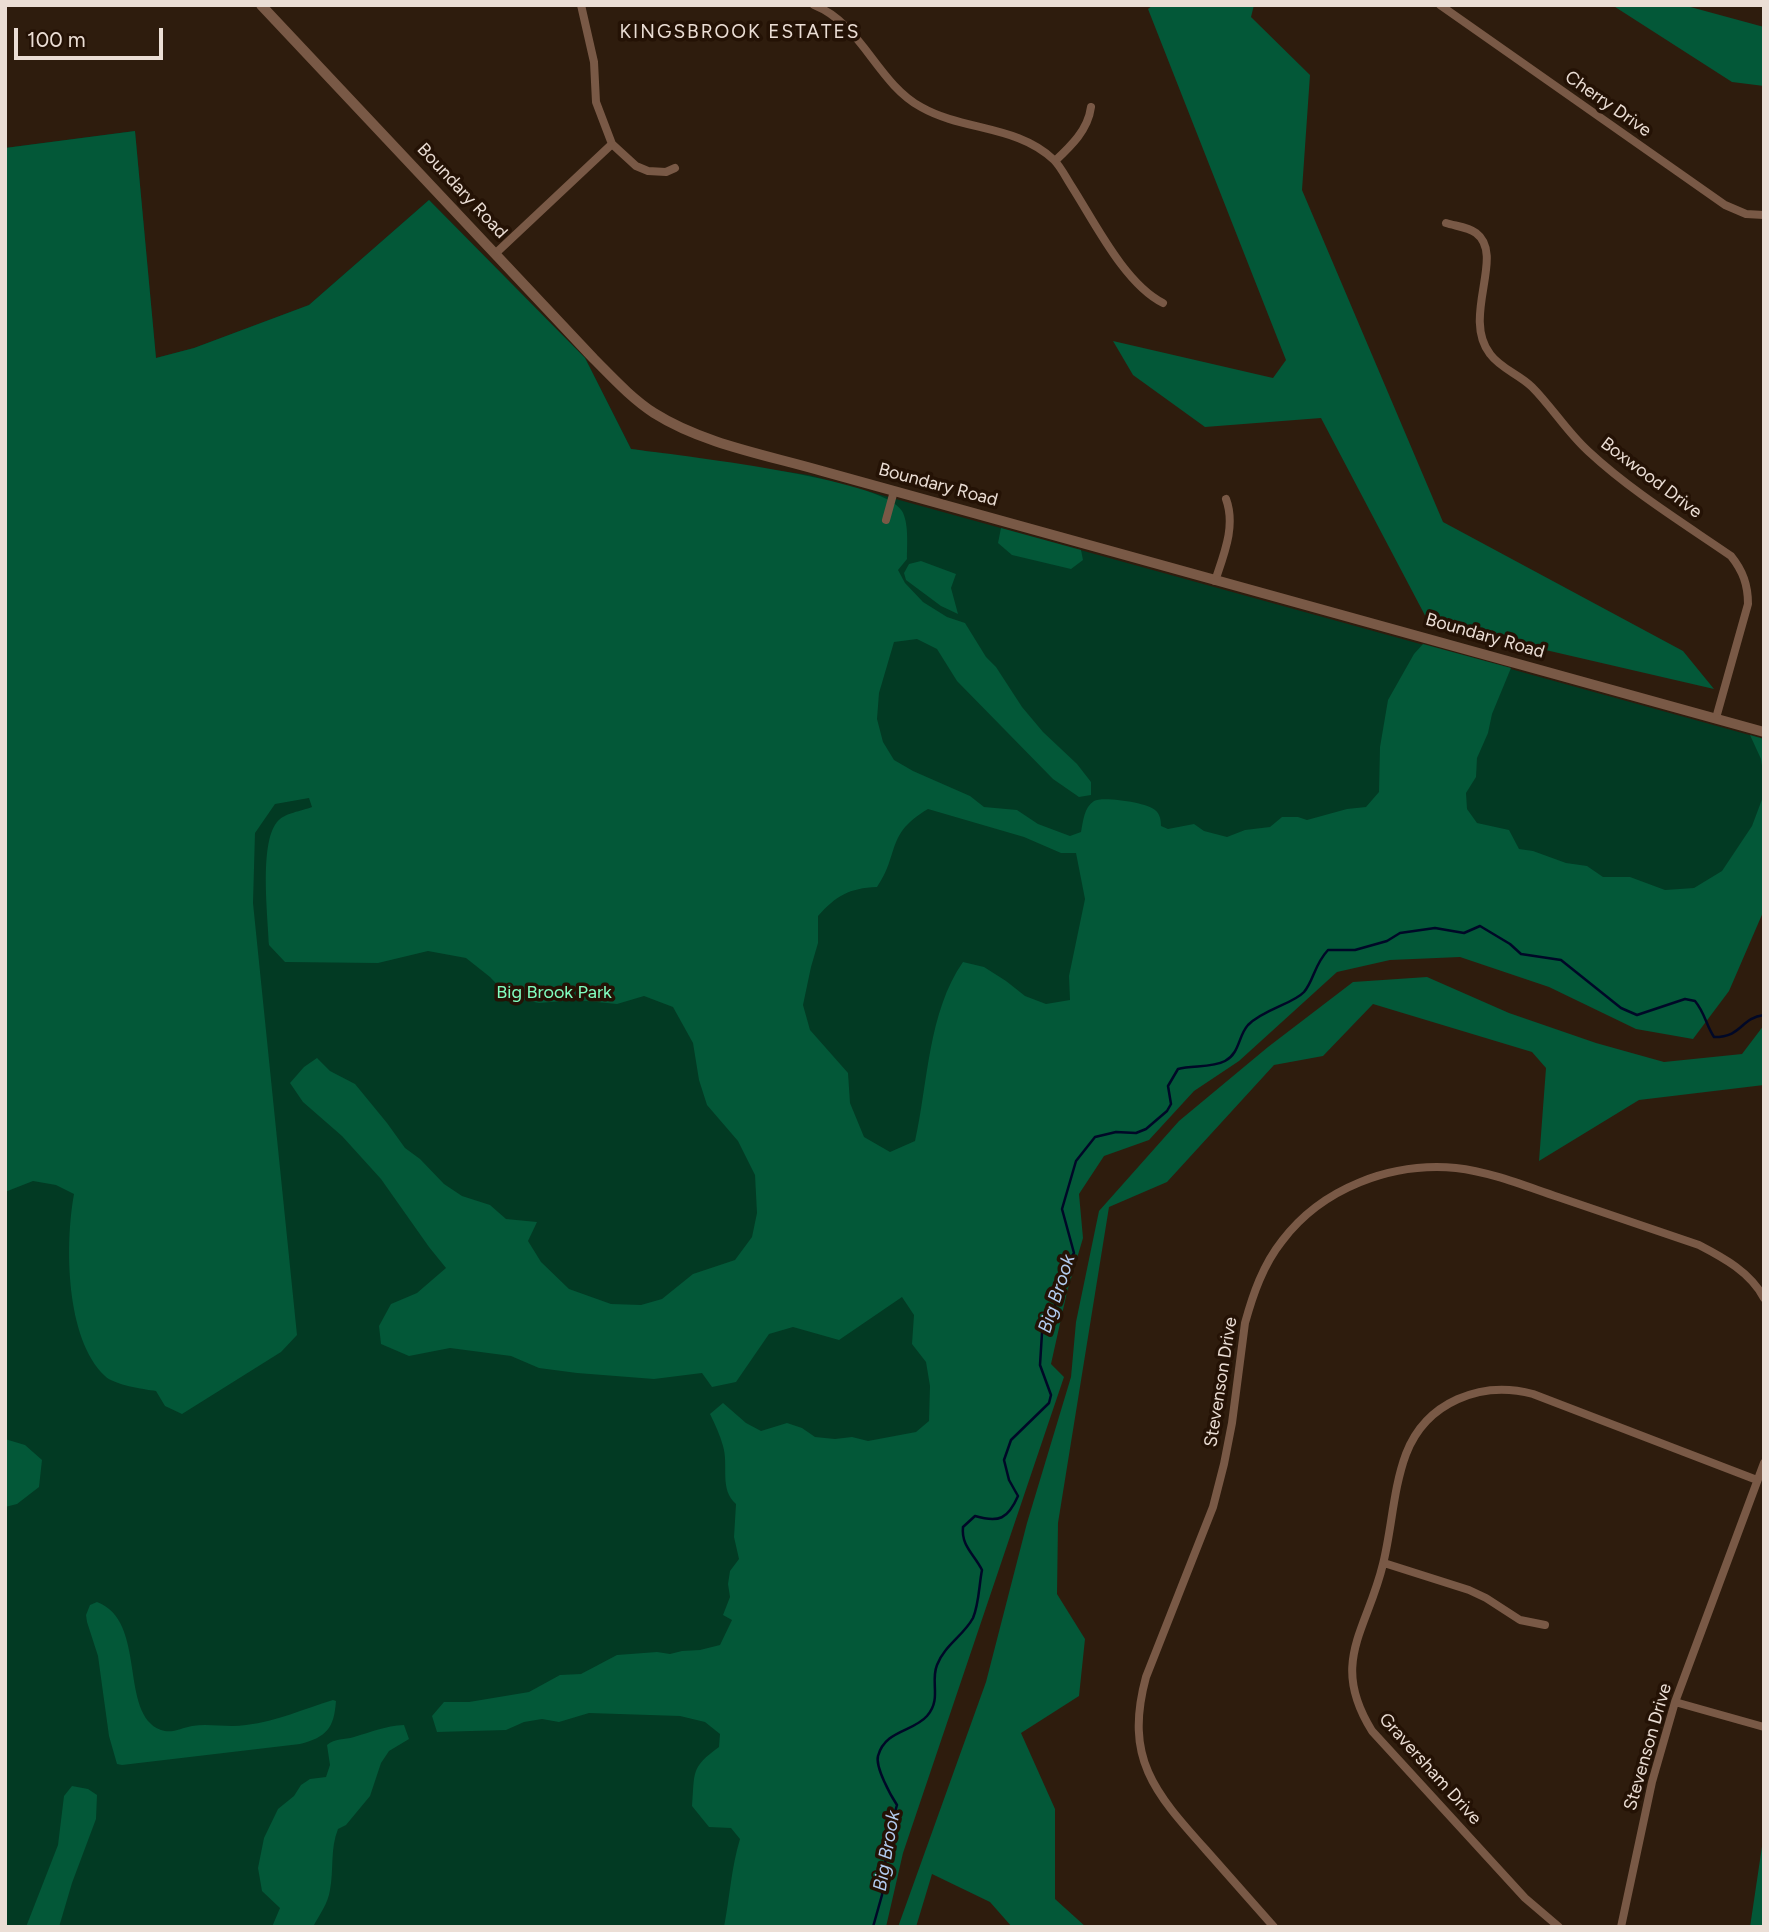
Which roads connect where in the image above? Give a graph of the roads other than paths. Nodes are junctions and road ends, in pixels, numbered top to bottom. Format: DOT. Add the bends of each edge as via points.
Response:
graph roads {
  1 [pos="261,5"];
  2 [pos="581,5"];
  3 [pos="814,5"];
  4 [pos="1440,5"];
  5 [pos="1091,107"];
  6 [pos="612,144"];
  7 [pos="1055,161"];
  8 [pos="675,168"];
  9 [pos="1764,215"];
  10 [pos="1446,223"];
  11 [pos="496,253"];
  12 [pos="1163,303"];
  13 [pos="894,491"];
  14 [pos="1226,499"];
  15 [pos="886,520"];
  16 [pos="1215,580"];
  17 [pos="1716,719"];
  18 [pos="1764,732"];
  19 [pos="1764,1298"];
  20 [pos="1764,1463"];
  21 [pos="1757,1480"];
  22 [pos="1384,1563"];
  23 [pos="1545,1625"];
  24 [pos="1675,1702"];
  25 [pos="1764,1727"];
  26 [pos="1274,1927"];
  27 [pos="1559,1927"];
  28 [pos="1621,1927"];
  1 -- 11 [label="street, Boundary Road"];
  2 -- 6 [label="street" via="594,62 596,102"];
  3 -- 7 [label="street" via="840,20 898,88 921,107 1018,138"];
  4 -- 9 [label="street, Cherry Drive" via="1725,205 1746,214"];
  5 -- 7 [label="street" via="1080,135"];
  6 -- 8 [label="street" via="636,166 666,172"];
  6 -- 11 [label="street"];
  7 -- 12 [label="street" via="1132,280"];
  10 -- 17 [label="street, Boxwood Drive" via="1472,230 1486,244 1478,322 1495,360 1531,386 1600,462 1738,565 1748,604"];
  11 -- 13 [label="street, Boundary Road" via="594,359 654,412 702,436"];
  13 -- 15 [label="street"];
  13 -- 16 [label="street, Boundary Road"];
  14 -- 16 [label="street" via="1231,527"];
  16 -- 17 [label="street, Boundary Road"];
  17 -- 18 [label="street, Boundary Road"];
  19 -- 26 [label="street, Stevenson Drive" via="1741,1271 1699,1245 1497,1176 1458,1168 1412,1168 1348,1187 1312,1210 1282,1240 1251,1301 1213,1507 1146,1677 1138,1723 1146,1768 1168,1808"];
  20 -- 21 [label="street, Stevenson Drive"];
  21 -- 22 [label="street, Graversham Drive" via="1533,1394 1511,1389 1476,1392 1434,1414 1411,1443 1402,1466"];
  21 -- 24 [label="street, Stevenson Drive"];
  22 -- 23 [label="street" via="1469,1590 1520,1620"];
  22 -- 27 [label="street, Graversham Drive" via="1351,1663 1353,1691 1364,1717 1525,1898"];
  24 -- 25 [label="street"];
  24 -- 28 [label="street, Stevenson Drive" via="1652,1782"];
}
